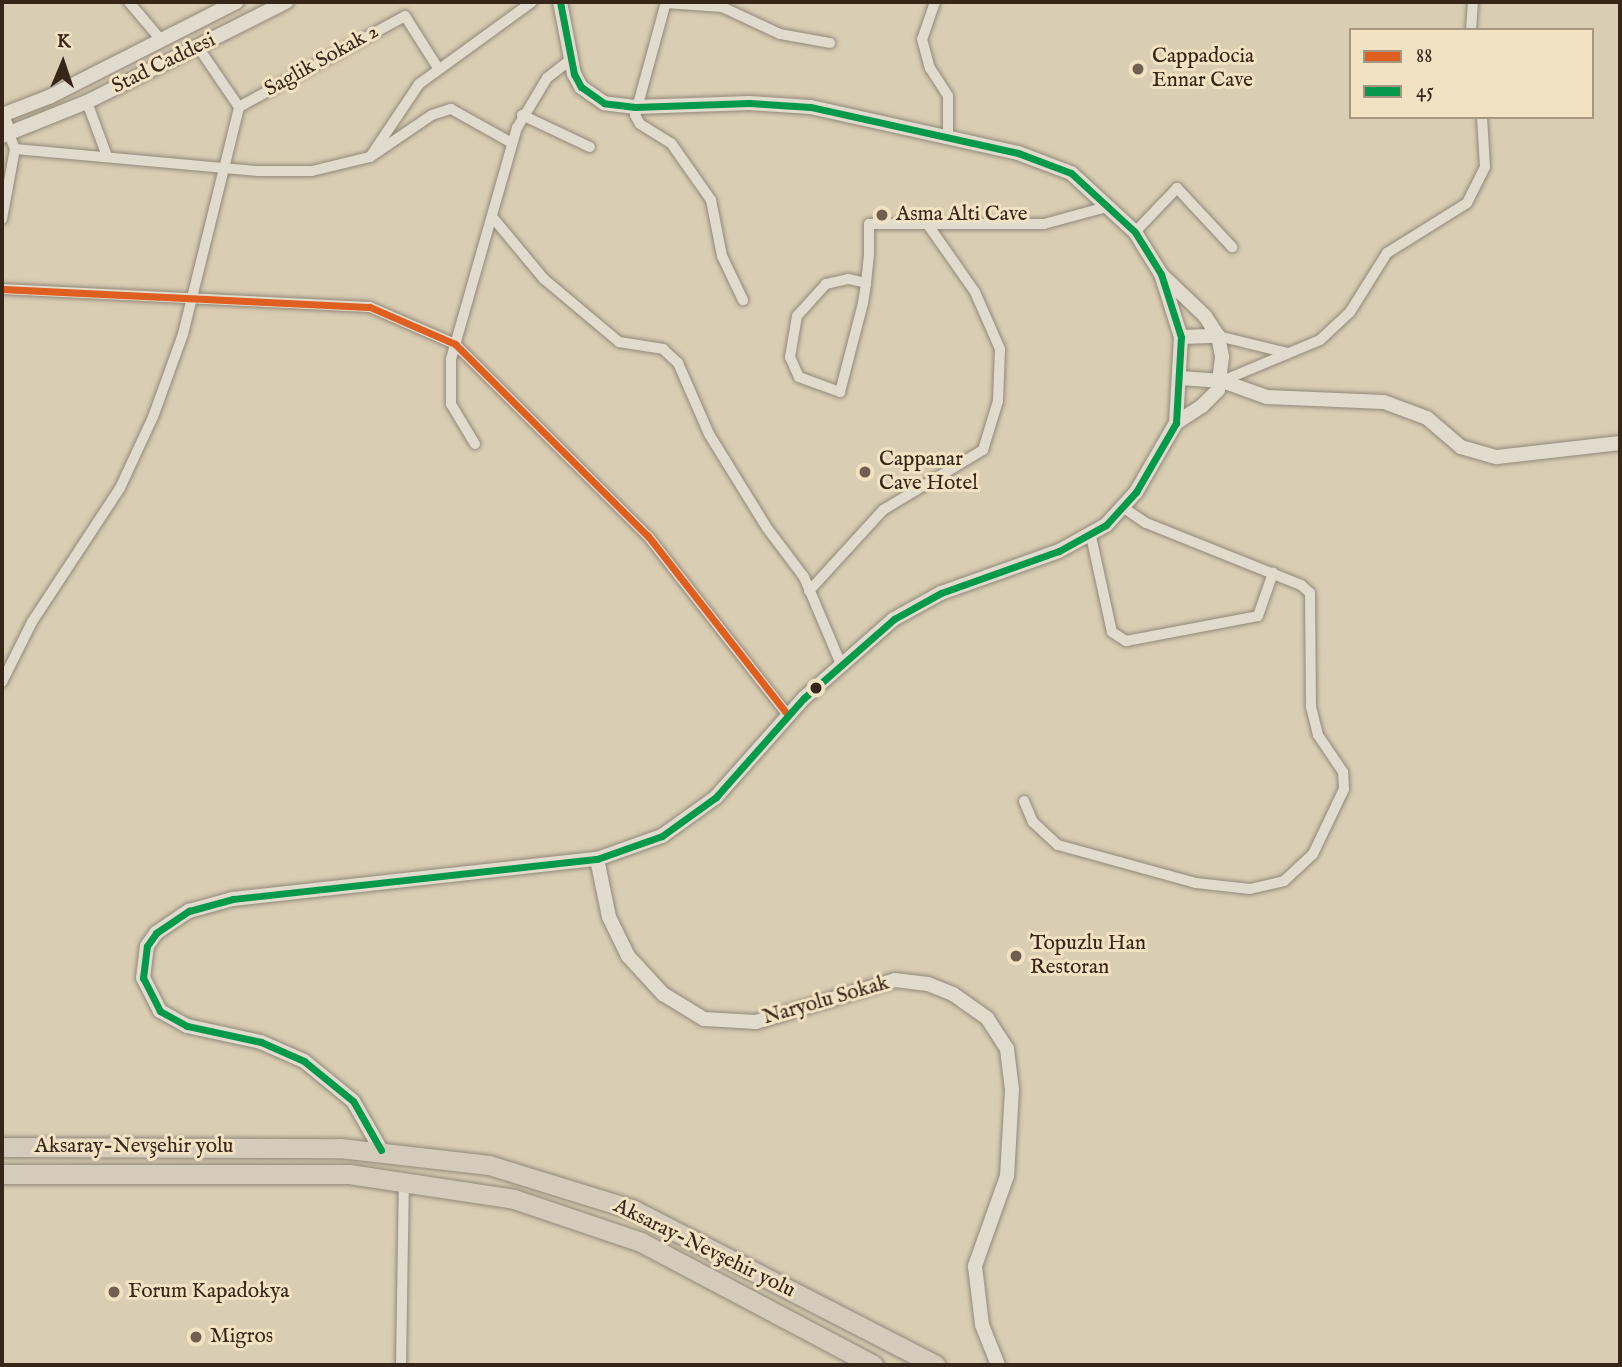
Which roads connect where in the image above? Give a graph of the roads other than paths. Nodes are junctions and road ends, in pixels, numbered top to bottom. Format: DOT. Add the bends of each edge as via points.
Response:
graph roads {
  1 [pos="128,2"];
  2 [pos="236,2"];
  3 [pos="286,2"];
  4 [pos="532,2"];
  5 [pos="560,2"];
  6 [pos="666,2"];
  7 [pos="935,2"];
  8 [pos="1473,2"];
  9 [pos="1471,28"];
  10 [pos="162,41"];
  11 [pos="830,43"];
  12 [pos="198,47"];
  13 [pos="569,61"];
  14 [pos="438,68"];
  15 [pos="87,102"];
  16 [pos="239,107"];
  17 [pos="635,107"];
  18 [pos="522,115"];
  19 [pos="2,116"];
  20 [pos="1482,119"];
  21 [pos="5,135"];
  22 [pos="948,137"];
  23 [pos="512,143"];
  24 [pos="590,147"];
  25 [pos="15,149"];
  26 [pos="107,156"];
  27 [pos="370,157"];
  28 [pos="224,167"];
  29 [pos="1110,206"];
  30 [pos="2,219"];
  31 [pos="494,219"];
  32 [pos="926,222"];
  33 [pos="1135,232"];
  34 [pos="1232,247"];
  35 [pos="1161,274"];
  36 [pos="866,283"];
  37 [pos="2,289"];
  38 [pos="192,298"];
  39 [pos="743,300"];
  40 [pos="1218,336"];
  41 [pos="1181,337"];
  42 [pos="455,344"];
  43 [pos="1287,353"];
  44 [pos="1181,378"];
  45 [pos="1222,381"];
  46 [pos="1176,423"];
  47 [pos="1620,443"];
  48 [pos="475,444"];
  49 [pos="1124,508"];
  50 [pos="1091,536"];
  51 [pos="1273,573"];
  52 [pos="809,591"];
  53 [pos="841,664"];
  54 [pos="2,682"];
  55 [pos="788,715"];
  56 [pos="1024,801"];
  57 [pos="597,859"];
  58 [pos="2,1146"];
  59 [pos="382,1150"];
  60 [pos="2,1174"];
  61 [pos="404,1180"];
  62 [pos="401,1365"];
  63 [pos="873,1365"];
  64 [pos="935,1365"];
  65 [pos="999,1365"];
  1 -- 10 [label="street"];
  2 -- 10 [label="street, Stad Caddesi"];
  3 -- 12 [label="street, Stad Caddesi"];
  4 -- 14 [label="street"];
  5 -- 13 [label="street"];
  6 -- 11 [label="street" via="722,6 780,34"];
  6 -- 17 [label="street"];
  7 -- 22 [label="street" via="922,38 930,68 948,96"];
  8 -- 9 [label="street"];
  10 -- 19 [label="street, Stad Caddesi"];
  12 -- 15 [label="street, Stad Caddesi"];
  12 -- 16 [label="street"];
  13 -- 17 [label="street" via="589,94 604,103"];
  13 -- 18 [label="street" via="547,78"];
  14 -- 16 [label="street, Saglik Sokak 2" via="405,16"];
  14 -- 27 [label="street" via="402,106"];
  15 -- 21 [label="street, Stad Caddesi"];
  15 -- 26 [label="street"];
  16 -- 28 [label="street"];
  17 -- 22 [label="street" via="791,104"];
  17 -- 39 [label="street" via="640,124 671,143 711,200 722,256"];
  18 -- 23 [label="street"];
  18 -- 24 [label="street"];
  19 -- 21 [label="street"];
  20 -- 43 [label="street" via="1485,167 1467,203 1396,246 1336,328"];
  21 -- 25 [label="street"];
  22 -- 29 [label="street" via="1042,160 1071,173"];
  23 -- 27 [label="street" via="465,114 441,110"];
  23 -- 31 [label="street"];
  25 -- 26 [label="street"];
  25 -- 30 [label="street"];
  26 -- 28 [label="street"];
  27 -- 28 [label="street" via="312,171"];
  28 -- 38 [label="street"];
  29 -- 32 [label="street" via="1044,224"];
  29 -- 33 [label="street"];
  31 -- 42 [label="street"];
  31 -- 52 [label="street" via="544,279 619,342 663,349 678,363 709,434"];
  32 -- 36 [label="street" via="869,224"];
  32 -- 52 [label="street" via="975,292 1000,348 998,401 983,450 883,510"];
  33 -- 34 [label="street" via="1177,188"];
  33 -- 35 [label="street"];
  35 -- 40 [label="street" via="1205,316"];
  35 -- 41 [label="street"];
  36 -- 36 [label="street" via="840,392 799,377 790,357 797,316 827,284 848,279"];
  37 -- 38 [label="street"];
  38 -- 42 [label="street" via="370,307"];
  38 -- 54 [label="street" via="153,417 120,488 32,621"];
  40 -- 41 [label="street"];
  40 -- 43 [label="street"];
  40 -- 45 [label="street"];
  41 -- 44 [label="street"];
  42 -- 48 [label="street" via="448,390 456,414"];
  42 -- 55 [label="street" via="648,536"];
  43 -- 45 [label="street"];
  44 -- 45 [label="street"];
  44 -- 46 [label="street"];
  45 -- 46 [label="street" via="1202,407"];
  45 -- 47 [label="street" via="1267,397 1384,402 1427,418 1461,447 1497,457"];
  46 -- 49 [label="street"];
  49 -- 50 [label="street"];
  49 -- 51 [label="street" via="1146,523"];
  50 -- 51 [label="street" via="1112,632 1126,641 1258,616"];
  50 -- 53 [label="street" via="912,606"];
  51 -- 56 [label="street" via="1310,593 1311,706 1318,735 1343,772 1344,789 1314,854 1284,881 1250,889 1196,883 1058,845 1033,822"];
  52 -- 53 [label="street"];
  53 -- 55 [label="street"];
  55 -- 57 [label="street" via="716,797 687,821 640,846"];
  57 -- 59 [label="street" via="233,899 189,911 156,933 147,946 143,978 160,1011 187,1026 261,1042 304,1061 353,1101"];
  57 -- 65 [label="street, Naryolu Sokak" via="609,917 628,956 663,995 704,1020 756,1022 863,987 909,980 953,994 993,1025 1012,1067 1010,1158 978,1248 975,1275 982,1325"];
  58 -- 59 [label="highway, Aksaray-Nevşehir yolu"];
  59 -- 64 [label="highway, Aksaray-Nevşehir yolu" via="488,1166 634,1210"];
  60 -- 61 [label="highway, Aksaray-Nevşehir yolu" via="300,1173"];
  61 -- 62 [label="street"];
  61 -- 63 [label="highway, Aksaray-Nevşehir yolu" via="514,1199 600,1226 678,1261"];
}
